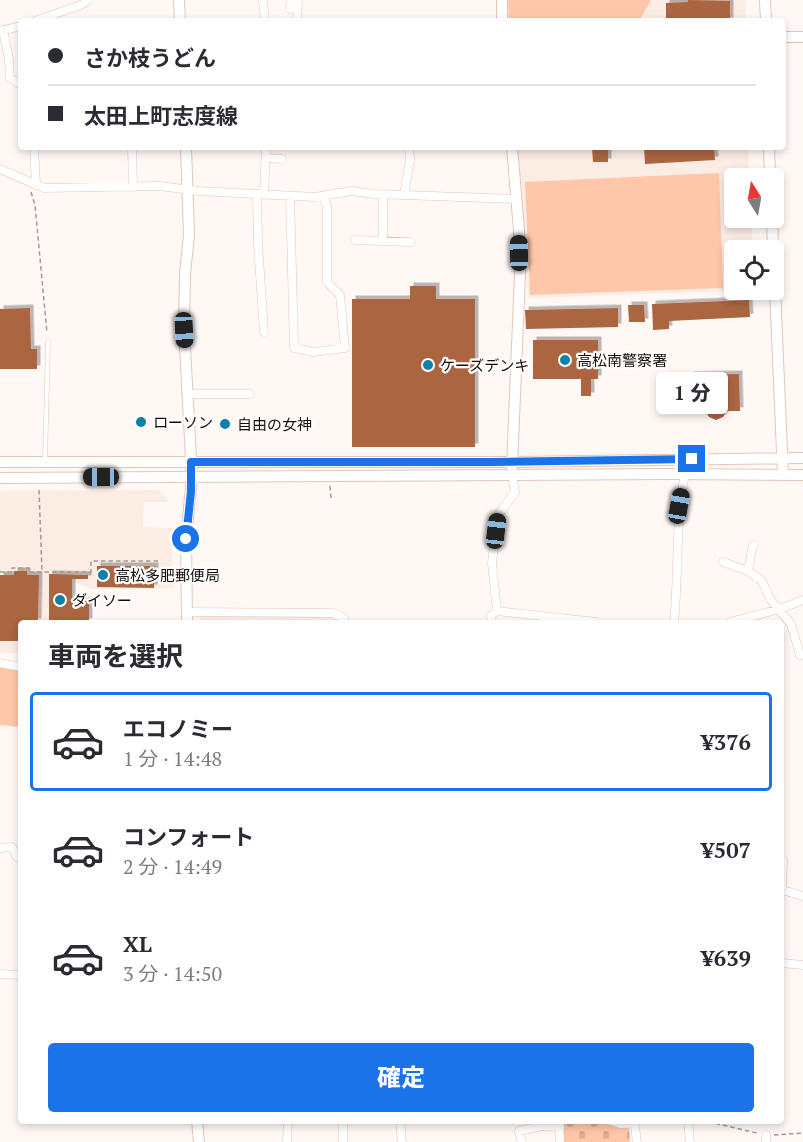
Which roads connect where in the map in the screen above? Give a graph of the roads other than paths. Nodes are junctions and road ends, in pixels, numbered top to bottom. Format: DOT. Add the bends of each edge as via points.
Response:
graph roads {
  1 [pos="88,0"];
  2 [pos="179,0"];
  3 [pos="263,0"];
  4 [pos="297,0"];
  5 [pos="502,0"];
  6 [pos="765,0"];
  7 [pos="43,18"];
  8 [pos="180,18"];
  9 [pos="265,18"];
  10 [pos="297,18"];
  11 [pos="502,18"];
  12 [pos="766,18"];
  13 [pos="18,27"];
  14 [pos="1,30"];
  15 [pos="786,37"];
  16 [pos="803,37"];
  17 [pos="18,82"];
  18 [pos="34,150"];
  19 [pos="132,150"];
  20 [pos="186,150"];
  21 [pos="266,150"];
  22 [pos="409,150"];
  23 [pos="512,150"];
  24 [pos="769,150"];
  25 [pos="266,158"];
  26 [pos="282,159"];
  27 [pos="770,168"];
  28 [pos="0,169"];
  29 [pos="32,184"];
  30 [pos="133,187"];
  31 [pos="188,190"];
  32 [pos="261,194"];
  33 [pos="382,195"];
  34 [pos="404,195"];
  35 [pos="290,196"];
  36 [pos="323,196"];
  37 [pos="516,199"];
  38 [pos="355,240"];
  39 [pos="383,241"];
  40 [pos="411,242"];
  41 [pos="776,300"];
  42 [pos="264,332"];
  43 [pos="48,341"];
  44 [pos="187,394"];
  45 [pos="250,394"];
  46 [pos="803,458"];
  47 [pos="670,459"];
  48 [pos="783,459"];
  49 [pos="0,462"];
  50 [pos="45,462"];
  51 [pos="191,462"];
  52 [pos="513,462"];
  53 [pos="670,474"];
  54 [pos="685,474"];
  55 [pos="513,475"];
  56 [pos="803,475"];
  57 [pos="783,476"];
  58 [pos="192,477"];
  59 [pos="0,478"];
  60 [pos="753,545"];
  61 [pos="723,562"];
  62 [pos="748,571"];
  63 [pos="803,600"];
  64 [pos="780,609"];
  65 [pos="497,611"];
  66 [pos="187,617"];
  67 [pos="343,620"];
  68 [pos="492,620"];
  69 [pos="578,620"];
  70 [pos="674,620"];
  71 [pos="738,620"];
  72 [pos="803,655"];
  73 [pos="0,663"];
  74 [pos="18,666"];
  75 [pos="0,848"];
  76 [pos="18,857"];
  77 [pos="784,891"];
  78 [pos="803,896"];
  79 [pos="784,963"];
  80 [pos="803,965"];
  81 [pos="0,974"];
  82 [pos="18,975"];
  83 [pos="197,1124"];
  84 [pos="288,1124"];
  85 [pos="344,1124"];
  86 [pos="400,1124"];
  87 [pos="560,1124"];
  88 [pos="634,1124"];
  89 [pos="688,1124"];
  90 [pos="199,1142"];
  91 [pos="287,1142"];
  92 [pos="343,1142"];
  93 [pos="402,1142"];
  94 [pos="522,1142"];
  95 [pos="560,1142"];
  96 [pos="637,1142"];
  97 [pos="690,1142"];
  1 -- 7 [label="street"];
  2 -- 8 [label="main road"];
  3 -- 9 [label="street"];
  4 -- 10 [label="street"];
  5 -- 11 [label="main road"];
  6 -- 12 [label="main road"];
  13 -- 14 [label="street"];
  14 -- 17 [label="street" via="10,78"];
  15 -- 16 [label="main road"];
  18 -- 29 [label="street"];
  19 -- 30 [label="street"];
  20 -- 31 [label="main road"];
  21 -- 25 [label="street"];
  22 -- 34 [label="street"];
  23 -- 37 [label="main road"];
  24 -- 27 [label="main road"];
  25 -- 26 [label="street"];
  25 -- 32 [label="street"];
  28 -- 29 [label="street"];
  29 -- 30 [label="street" via="44,188"];
  30 -- 31 [label="street"];
  31 -- 32 [label="street"];
  31 -- 44 [label="main road" via="184,303"];
  32 -- 35 [label="street"];
  32 -- 42 [label="street" via="258,244"];
  33 -- 34 [label="street"];
  33 -- 36 [label="street" via="352,191"];
  33 -- 39 [label="street"];
  34 -- 37 [label="street"];
  35 -- 36 [label="street"];
  35 -- 36 [label="street" via="294,348 314,352 345,348 340,295 327,282 327,206"];
  37 -- 52 [label="main road" via="520,274"];
  38 -- 39 [label="street"];
  39 -- 40 [label="street"];
  41 -- 48 [label="main road"];
  43 -- 50 [label="lane"];
  44 -- 45 [label="street"];
  44 -- 51 [label="main road"];
  46 -- 48 [label="main road"];
  47 -- 48 [label="main road"];
  47 -- 52 [label="main road"];
  47 -- 53 [label="main road"];
  48 -- 57 [label="main road"];
  49 -- 50 [label="main road"];
  50 -- 51 [label="main road"];
  51 -- 52 [label="main road"];
  51 -- 58 [label="main road"];
  52 -- 55 [label="main road"];
  53 -- 54 [label="main road"];
  53 -- 55 [label="main road"];
  54 -- 57 [label="main road"];
  54 -- 70 [label="street" via="679,506"];
  55 -- 58 [label="main road"];
  55 -- 65 [label="street" via="515,492 498,515 492,563"];
  56 -- 57 [label="main road"];
  58 -- 59 [label="main road"];
  58 -- 66 [label="main road" via="186,539"];
  60 -- 62 [label="street"];
  61 -- 62 [label="street"];
  62 -- 64 [label="street" via="762,581 770,599"];
  63 -- 64 [label="street"];
  64 -- 71 [label="street"];
  64 -- 72 [label="street"];
  65 -- 68 [label="street"];
  65 -- 69 [label="street"];
  66 -- 67 [label="street" via="333,613"];
  73 -- 74 [label="street"];
  75 -- 76 [label="street" via="12,847"];
  77 -- 78 [label="street"];
  79 -- 80 [label="street"];
  81 -- 82 [label="street"];
  83 -- 90 [label="main road"];
  84 -- 91 [label="street"];
  85 -- 92 [label="street"];
  86 -- 93 [label="street"];
  87 -- 94 [label="street" via="519,1131"];
  87 -- 95 [label="street"];
  88 -- 96 [label="street"];
  89 -- 97 [label="street"];
}
